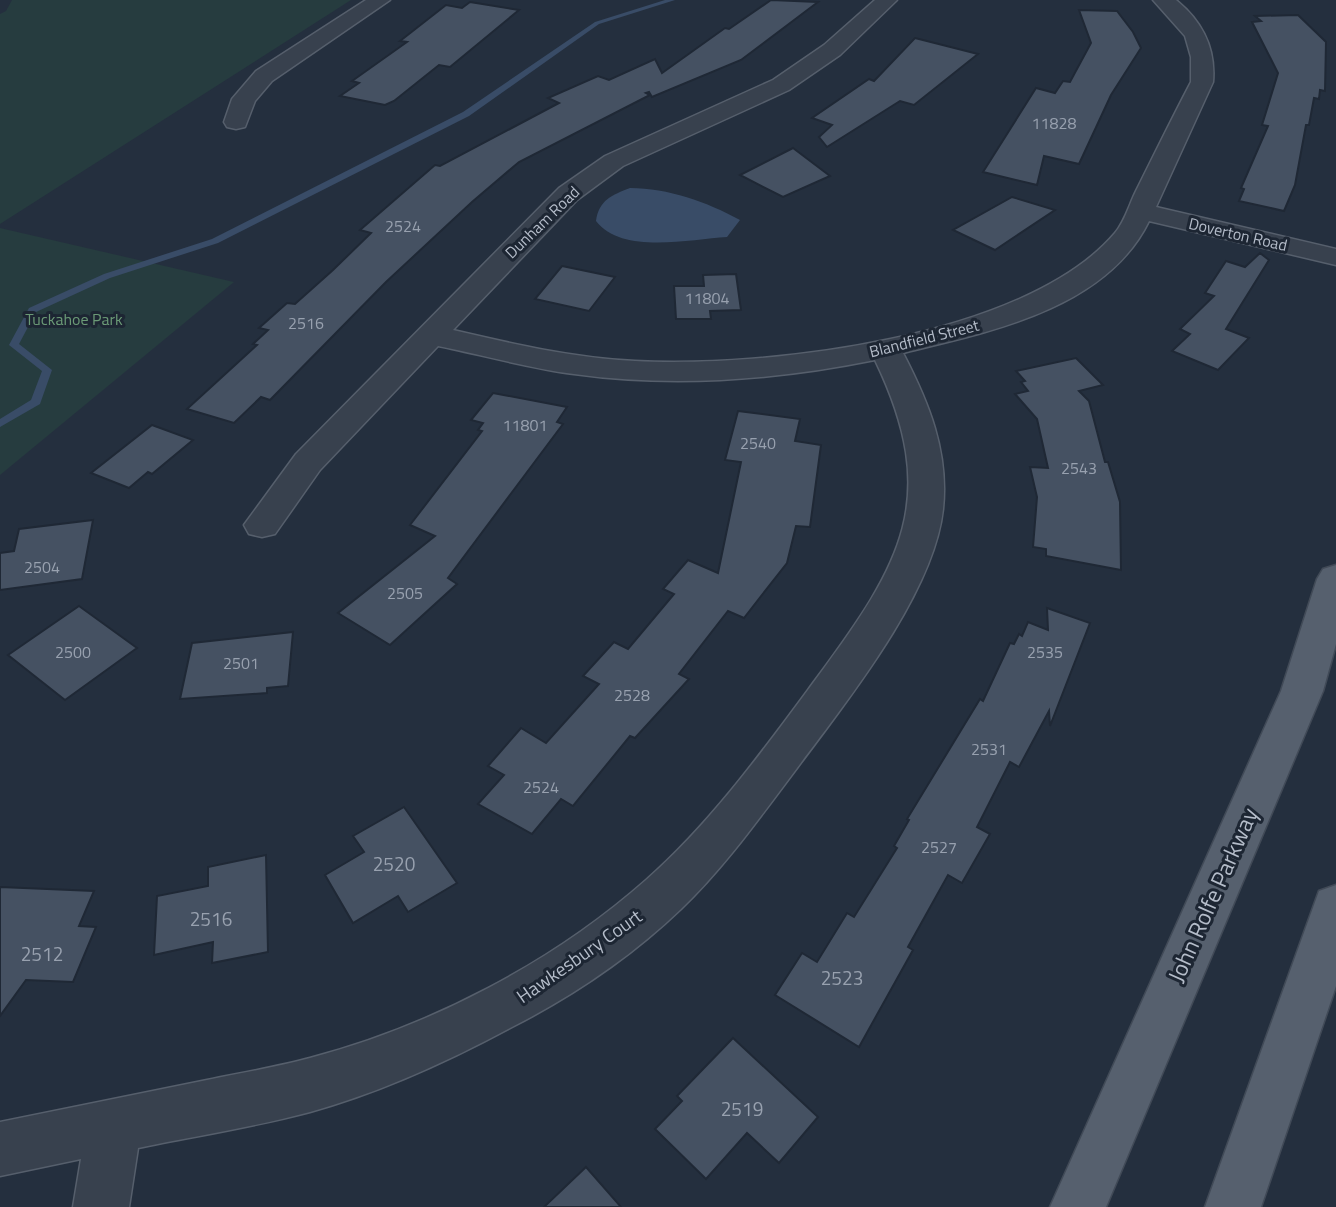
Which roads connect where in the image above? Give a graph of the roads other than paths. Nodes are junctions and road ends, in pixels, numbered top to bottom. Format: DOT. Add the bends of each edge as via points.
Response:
graph roads {
  1 [pos="380,0"];
  2 [pos="887,0"];
  3 [pos="1163,0"];
  4 [pos="236,122"];
  5 [pos="1140,211"];
  6 [pos="1336,257"];
  7 [pos="430,335"];
  8 [pos="886,350"];
  9 [pos="262,525"];
  10 [pos="1336,579"];
  11 [pos="1336,906"];
  12 [pos="114,1125"];
  13 [pos="0,1150"];
  14 [pos="101,1207"];
  15 [pos="1077,1207"];
  16 [pos="1233,1207"];
  1 -- 4 [label="street" via="264,76 244,99"];
  2 -- 7 [label="street, Dunham Road" via="832,50 780,85 614,161 568,194"];
  3 -- 5 [label="street, Blandfield Street" via="1200,42 1205,65 1202,82"];
  5 -- 6 [label="street, Doverton Road"];
  5 -- 8 [label="street, Blandfield Street" via="1127,237 1091,273 1051,297 1000,319"];
  7 -- 8 [label="street, Blandfield Street" via="589,367 671,372 779,367"];
  7 -- 9 [label="street, Dunham Road" via="308,462"];
  8 -- 12 [label="street, Hawkesbury Court" via="921,426 928,484 923,524 910,566 829,694 722,834 662,896 598,947 508,1005 352,1072 310,1085"];
  10 -- 15 [label="main road, John Rolfe Parkway" via="1302,691"];
  11 -- 16 [label="main road"];
  12 -- 13 [label="street, Hawkesbury Court"];
  12 -- 14 [label="street"];
}
